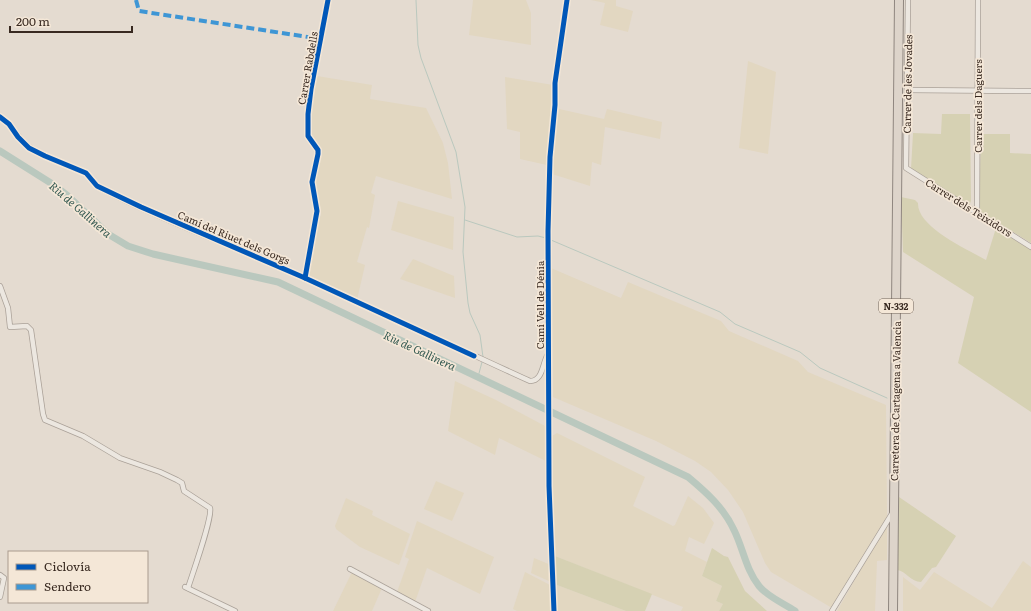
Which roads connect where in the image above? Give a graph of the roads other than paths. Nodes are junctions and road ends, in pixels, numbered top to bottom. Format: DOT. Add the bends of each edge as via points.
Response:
graph roads {
  1 [pos="328,0"];
  2 [pos="566,0"];
  3 [pos="899,0"];
  4 [pos="908,0"];
  5 [pos="978,0"];
  6 [pos="907,90"];
  7 [pos="977,90"];
  8 [pos="1031,91"];
  9 [pos="0,117"];
  10 [pos="906,168"];
  11 [pos="977,212"];
  12 [pos="1031,247"];
  13 [pos="305,278"];
  14 [pos="0,286"];
  15 [pos="548,354"];
  16 [pos="548,372"];
  17 [pos="541,373"];
  18 [pos="894,511"];
  19 [pos="350,569"];
  20 [pos="2,577"];
  21 [pos="0,597"];
  22 [pos="234,611"];
  23 [pos="428,611"];
  24 [pos="554,611"];
  25 [pos="832,611"];
  26 [pos="893,611"];
  1 -- 13 [label="street, Carrer Rabdells" via="308,114 308,136 318,154 312,182 317,206 316,216"];
  2 -- 15 [label="street, Camí Vell de Dénia" via="555,83 550,157"];
  3 -- 18 [label="highway, Carretera de Cartagena a Valencia / N-332"];
  4 -- 6 [label="street, Carrer de les Jovades"];
  5 -- 7 [label="street, Carrer dels Daguers"];
  6 -- 7 [label="street"];
  6 -- 10 [label="street, Carrer de les Jovades"];
  7 -- 8 [label="street"];
  7 -- 11 [label="street, Carrer dels Daguers"];
  9 -- 13 [label="street, Camí del Riuet dels Gorgs" via="29,148 86,173 97,186"];
  10 -- 11 [label="street, Carrer dels Teixidors"];
  11 -- 12 [label="street, Carrer dels Teixidors"];
  13 -- 17 [label="street, Camí del Riuet dels Gorgs" via="530,381 535,381"];
  14 -- 22 [label="street" via="8,308 10,327 27,326 31,330 45,420 83,436 120,458 177,480 182,483 184,491 210,508 208,526 186,588"];
  15 -- 16 [label="street, Camí Vell de Dénia"];
  15 -- 17 [label="street"];
  16 -- 17 [label="street, Camí del Riuet dels Gorgs"];
  16 -- 24 [label="street, Camí Vell de Dénia" via="549,517 554,566"];
  18 -- 25 [label="street"];
  18 -- 26 [label="highway, Carretera de Cartagena a Valencia / N-332"];
  19 -- 23 [label="street"];
  20 -- 21 [label="street"];
}
